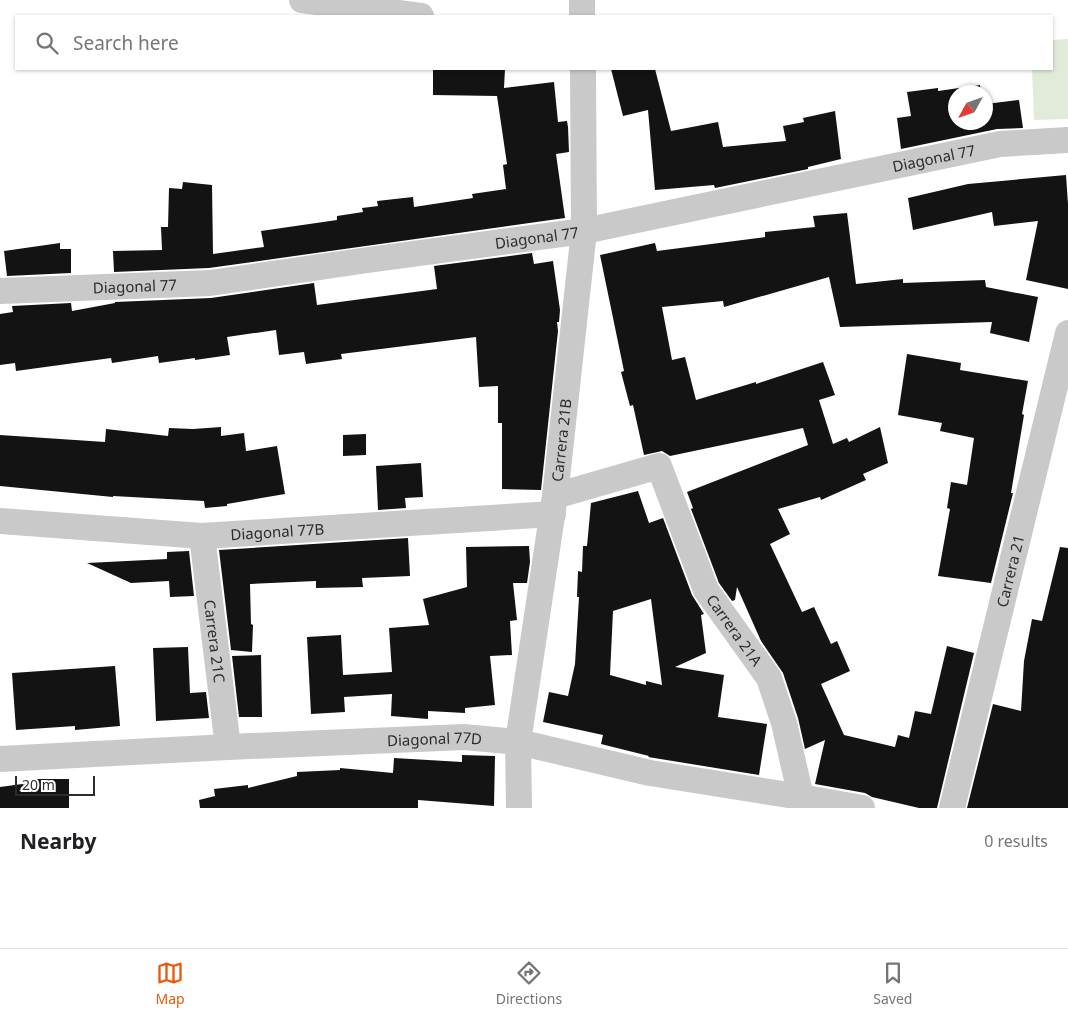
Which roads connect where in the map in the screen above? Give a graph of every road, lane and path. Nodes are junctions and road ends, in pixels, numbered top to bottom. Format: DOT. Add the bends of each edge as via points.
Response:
graph roads {
  1 [pos="302,0"];
  2 [pos="582,0"];
  3 [pos="414,15"];
  4 [pos="582,15"];
  5 [pos="583,70"];
  6 [pos="1068,140"];
  7 [pos="584,231"];
  8 [pos="0,291"];
  9 [pos="1068,333"];
  10 [pos="659,466"];
  11 [pos="554,505"];
  12 [pos="0,522"];
  13 [pos="202,536"];
  14 [pos="518,742"];
  15 [pos="228,747"];
  16 [pos="0,759"];
  17 [pos="801,797"];
  18 [pos="519,808"];
  19 [pos="862,808"];
  20 [pos="952,808"];
  1 -- 3 [label="street"];
  2 -- 4 [label="street"];
  5 -- 7 [label="street, Carrera 21B"];
  6 -- 7 [label="street, Diagonal 77" via="1000,144"];
  7 -- 8 [label="street, Diagonal 77" via="210,283"];
  7 -- 11 [label="street, Carrera 21B"];
  9 -- 20 [label="street, Carrera 21"];
  10 -- 11 [label="street, Diagonal 77B"];
  10 -- 17 [label="street, Carrera 21A" via="706,590 769,678 784,723"];
  11 -- 13 [label="street, Diagonal 77B"];
  11 -- 14 [label="street, Carrera 21B"];
  12 -- 13 [label="street, Diagonal 77B"];
  13 -- 15 [label="street, Carrera 21C"];
  14 -- 15 [label="street, Diagonal 77D" via="464,738"];
  14 -- 17 [label="street, Diagonal 77D" via="650,773"];
  14 -- 18 [label="street, Carrera 21B"];
  15 -- 16 [label="street, Diagonal 77D"];
  17 -- 19 [label="street, Diagonal 77D"];
}
